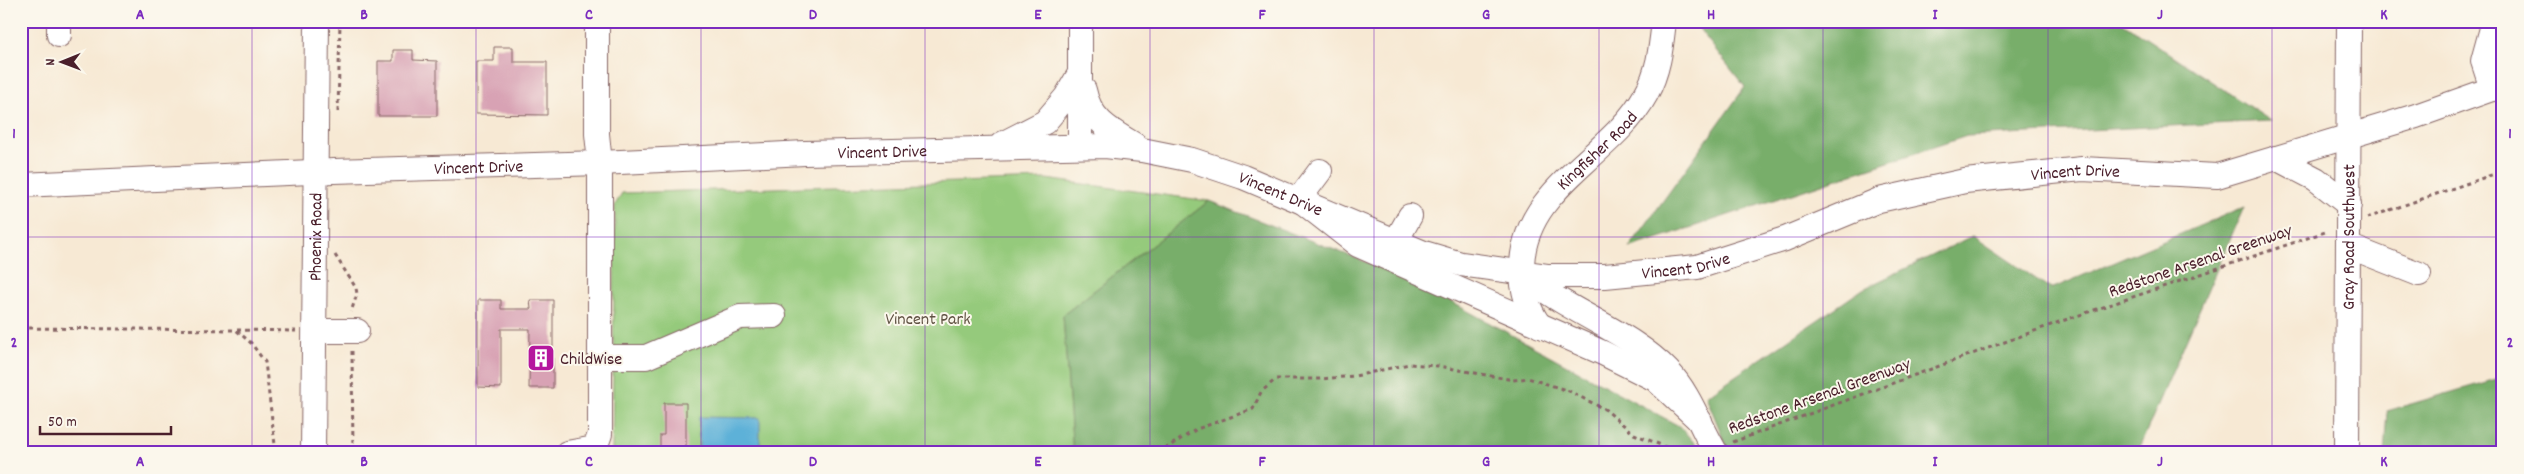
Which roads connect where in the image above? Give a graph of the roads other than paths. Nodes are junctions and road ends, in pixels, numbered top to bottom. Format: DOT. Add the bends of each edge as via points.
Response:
graph roads {
  1 [pos="317,21"];
  2 [pos="597,21"];
  3 [pos="1080,21"];
  4 [pos="1664,21"];
  5 [pos="2349,21"];
  6 [pos="2494,21"];
  7 [pos="1080,73"];
  8 [pos="2497,87"];
  9 [pos="2348,135"];
  10 [pos="1080,146"];
  11 [pos="997,147"];
  12 [pos="1142,150"];
  13 [pos="2276,158"];
  14 [pos="600,163"];
  15 [pos="1320,172"];
  16 [pos="317,173"];
  17 [pos="21,185"];
  18 [pos="1299,199"];
  19 [pos="1410,216"];
  20 [pos="2348,225"];
  21 [pos="1396,241"];
  22 [pos="1522,273"];
  23 [pos="2419,274"];
  24 [pos="774,316"];
  25 [pos="1540,326"];
  26 [pos="316,331"];
  27 [pos="354,331"];
  28 [pos="600,357"];
  29 [pos="1700,421"];
  30 [pos="1715,451"];
  31 [pos="313,453"];
  32 [pos="566,453"];
  33 [pos="2347,453"];
  1 -- 16 [label="street, Phoenix Road"];
  2 -- 14 [label="street"];
  3 -- 7 [label="street"];
  4 -- 22 [label="street, Kingfisher Road" via="1660,62 1646,95 1627,120 1543,204 1523,247"];
  5 -- 9 [label="street, Gray Road Southwest"];
  6 -- 8 [label="street" via="2483,61"];
  7 -- 10 [label="street"];
  7 -- 11 [label="street" via="1066,97 1045,122"];
  7 -- 12 [label="street" via="1085,97 1102,126"];
  8 -- 9 [label="street, Vincent Drive" via="2416,116"];
  9 -- 13 [label="street, Vincent Drive"];
  9 -- 20 [label="street, Gray Road Southwest"];
  10 -- 11 [label="street, Vincent Drive"];
  10 -- 12 [label="street, Vincent Drive"];
  11 -- 14 [label="street, Vincent Drive"];
  12 -- 18 [label="street, Vincent Drive" via="1192,160"];
  13 -- 20 [label="street" via="2316,179"];
  13 -- 22 [label="street, Vincent Drive" via="2217,176 2082,169 1965,181 1879,200 1785,239 1697,267 1605,276"];
  14 -- 16 [label="street, Vincent Drive"];
  14 -- 28 [label="street"];
  15 -- 18 [label="street"];
  16 -- 17 [label="street, Vincent Drive"];
  16 -- 26 [label="street, Phoenix Road"];
  18 -- 21 [label="street, Vincent Drive"];
  18 -- 25 [label="street" via="1358,245"];
  19 -- 21 [label="street"];
  20 -- 23 [label="street"];
  20 -- 33 [label="street, Gray Road Southwest"];
  21 -- 22 [label="street, Vincent Drive" via="1461,264"];
  22 -- 25 [label="street, Kingfisher Road" via="1531,314"];
  22 -- 29 [label="street" via="1543,292 1649,354 1684,391"];
  24 -- 28 [label="street" via="740,317 646,357"];
  25 -- 29 [label="street" via="1655,379"];
  26 -- 27 [label="street"];
  26 -- 31 [label="street, Phoenix Road"];
  28 -- 32 [label="street" via="600,434 595,448"];
  29 -- 30 [label="street"];
}
